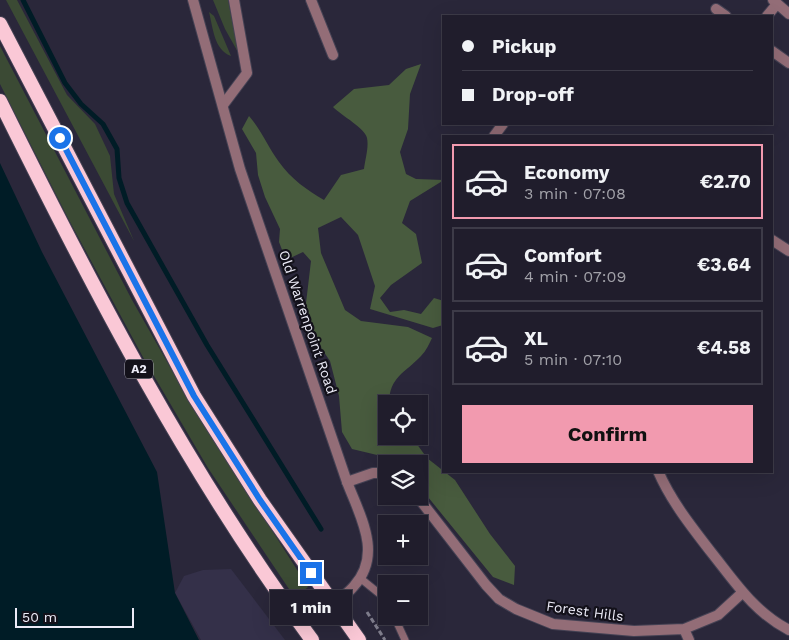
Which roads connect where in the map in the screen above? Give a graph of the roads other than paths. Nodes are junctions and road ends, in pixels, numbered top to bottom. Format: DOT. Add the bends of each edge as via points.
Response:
graph roads {
  1 [pos="193,0"];
  2 [pos="234,0"];
  3 [pos="311,0"];
  4 [pos="775,2"];
  5 [pos="716,9"];
  6 [pos="789,14"];
  7 [pos="725,15"];
  8 [pos="768,15"];
  9 [pos="0,24"];
  10 [pos="773,52"];
  11 [pos="333,55"];
  12 [pos="789,63"];
  13 [pos="0,101"];
  14 [pos="223,105"];
  15 [pos="773,241"];
  16 [pos="789,252"];
  17 [pos="378,473"];
  18 [pos="659,473"];
  19 [pos="347,482"];
  20 [pos="424,505"];
  21 [pos="360,578"];
  22 [pos="378,593"];
  23 [pos="742,593"];
  24 [pos="332,603"];
  25 [pos="300,624"];
  26 [pos="398,625"];
  27 [pos="684,629"];
  28 [pos="789,630"];
  29 [pos="312,640"];
  30 [pos="359,640"];
  31 [pos="405,640"];
  32 [pos="689,640"];
  1 -- 14 [label="street, Old Warrenpoint Road"];
  2 -- 14 [label="street" via="247,72"];
  3 -- 11 [label="street"];
  4 -- 6 [label="street"];
  4 -- 8 [label="street"];
  5 -- 7 [label="street"];
  9 -- 24 [label="highway, A2" via="194,396 260,500"];
  10 -- 12 [label="street"];
  13 -- 25 [label="highway, A2" via="58,219 164,414 223,510"];
  14 -- 19 [label="street, Old Warrenpoint Road" via="240,169"];
  15 -- 16 [label="street"];
  17 -- 19 [label="street"];
  18 -- 23 [label="street" via="681,512"];
  19 -- 21 [label="street, Old Warrenpoint Road" via="366,530 369,553 366,570"];
  20 -- 27 [label="street, Forest Hills" via="486,585 516,610 553,624 573,627 634,631"];
  21 -- 22 [label="lane"];
  21 -- 24 [label="street, Old Warrenpoint Road" via="354,588"];
  23 -- 27 [label="street, Forest Hills" via="718,615"];
  23 -- 28 [label="street" via="765,616"];
  24 -- 25 [label="street, Old Warrenpoint Road"];
  24 -- 30 [label="highway, A2"];
  25 -- 29 [label="highway, A2"];
  26 -- 31 [label="lane"];
  27 -- 32 [label="street"];
}
